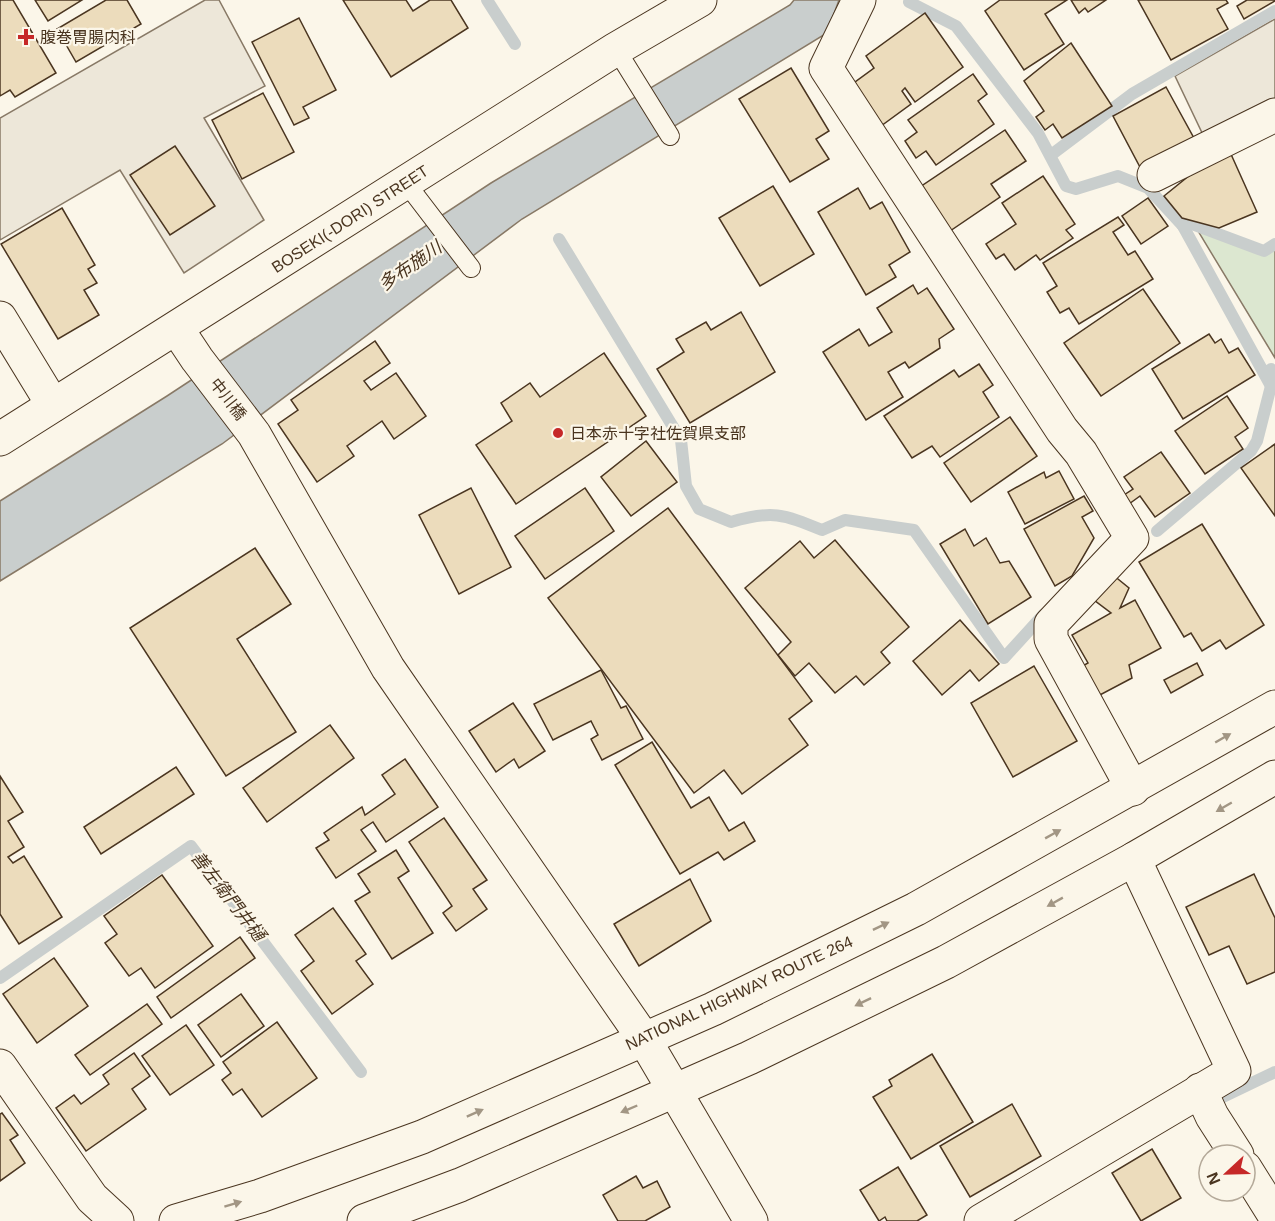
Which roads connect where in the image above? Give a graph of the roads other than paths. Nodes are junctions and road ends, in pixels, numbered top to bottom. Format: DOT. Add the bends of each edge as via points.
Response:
graph roads {
  1 [pos="700,0"];
  2 [pos="859,0"];
  3 [pos="616,49"];
  4 [pos="1275,115"];
  5 [pos="670,136"];
  6 [pos="1154,175"];
  7 [pos="406,183"];
  8 [pos="471,268"];
  9 [pos="0,318"];
  10 [pos="177,329"];
  11 [pos="53,405"];
  12 [pos="0,439"];
  13 [pos="1275,707"];
  14 [pos="1275,777"];
  15 [pos="1133,789"];
  16 [pos="1134,859"];
  17 [pos="644,1039"];
  18 [pos="0,1066"];
  19 [pos="672,1090"];
  20 [pos="1206,1103"];
  21 [pos="1230,1143"];
  22 [pos="1257,1187"];
  23 [pos="1275,1216"];
  24 [pos="117,1221"];
  25 [pos="177,1221"];
  26 [pos="364,1221"];
  27 [pos="752,1221"];
  28 [pos="981,1221"];
  1 -- 3 [label="main road, BOSEKI(-DORI) STREET"];
  2 -- 15 [label="main road" via="826,68 1062,430 1081,453 1132,538 1051,624 1051,639"];
  3 -- 5 [label="lane"];
  3 -- 7 [label="main road, BOSEKI(-DORI) STREET"];
  4 -- 6 [label="main road"];
  7 -- 8 [label="lane"];
  7 -- 10 [label="main road, BOSEKI(-DORI) STREET"];
  9 -- 11 [label="main road"];
  10 -- 11 [label="main road, BOSEKI(-DORI) STREET"];
  10 -- 17 [label="main road, 中川橋" via="254,434 388,668"];
  11 -- 12 [label="main road, BOSEKI(-DORI) STREET"];
  15 -- 13 [label="main road, NATIONAL HIGHWAY ROUTE 264, one-way"];
  14 -- 16 [label="main road, one-way"];
  17 -- 15 [label="main road, NATIONAL HIGHWAY ROUTE 264, one-way" via="916,909"];
  16 -- 19 [label="main road, one-way" via="946,962 749,1058"];
  16 -- 20 [label="main road" via="1234,1071"];
  17 -- 19 [label="main road, 中川橋"];
  25 -- 17 [label="main road, NATIONAL HIGHWAY ROUTE 264, one-way" via="407,1143"];
  18 -- 24 [label="main road" via="92,1198"];
  19 -- 26 [label="main road, one-way" via="460,1185"];
  19 -- 27 [label="main road, 中川橋"];
  20 -- 21 [label="main road"];
  20 -- 28 [label="main road"];
  22 -- 23 [label="main road"];
}
